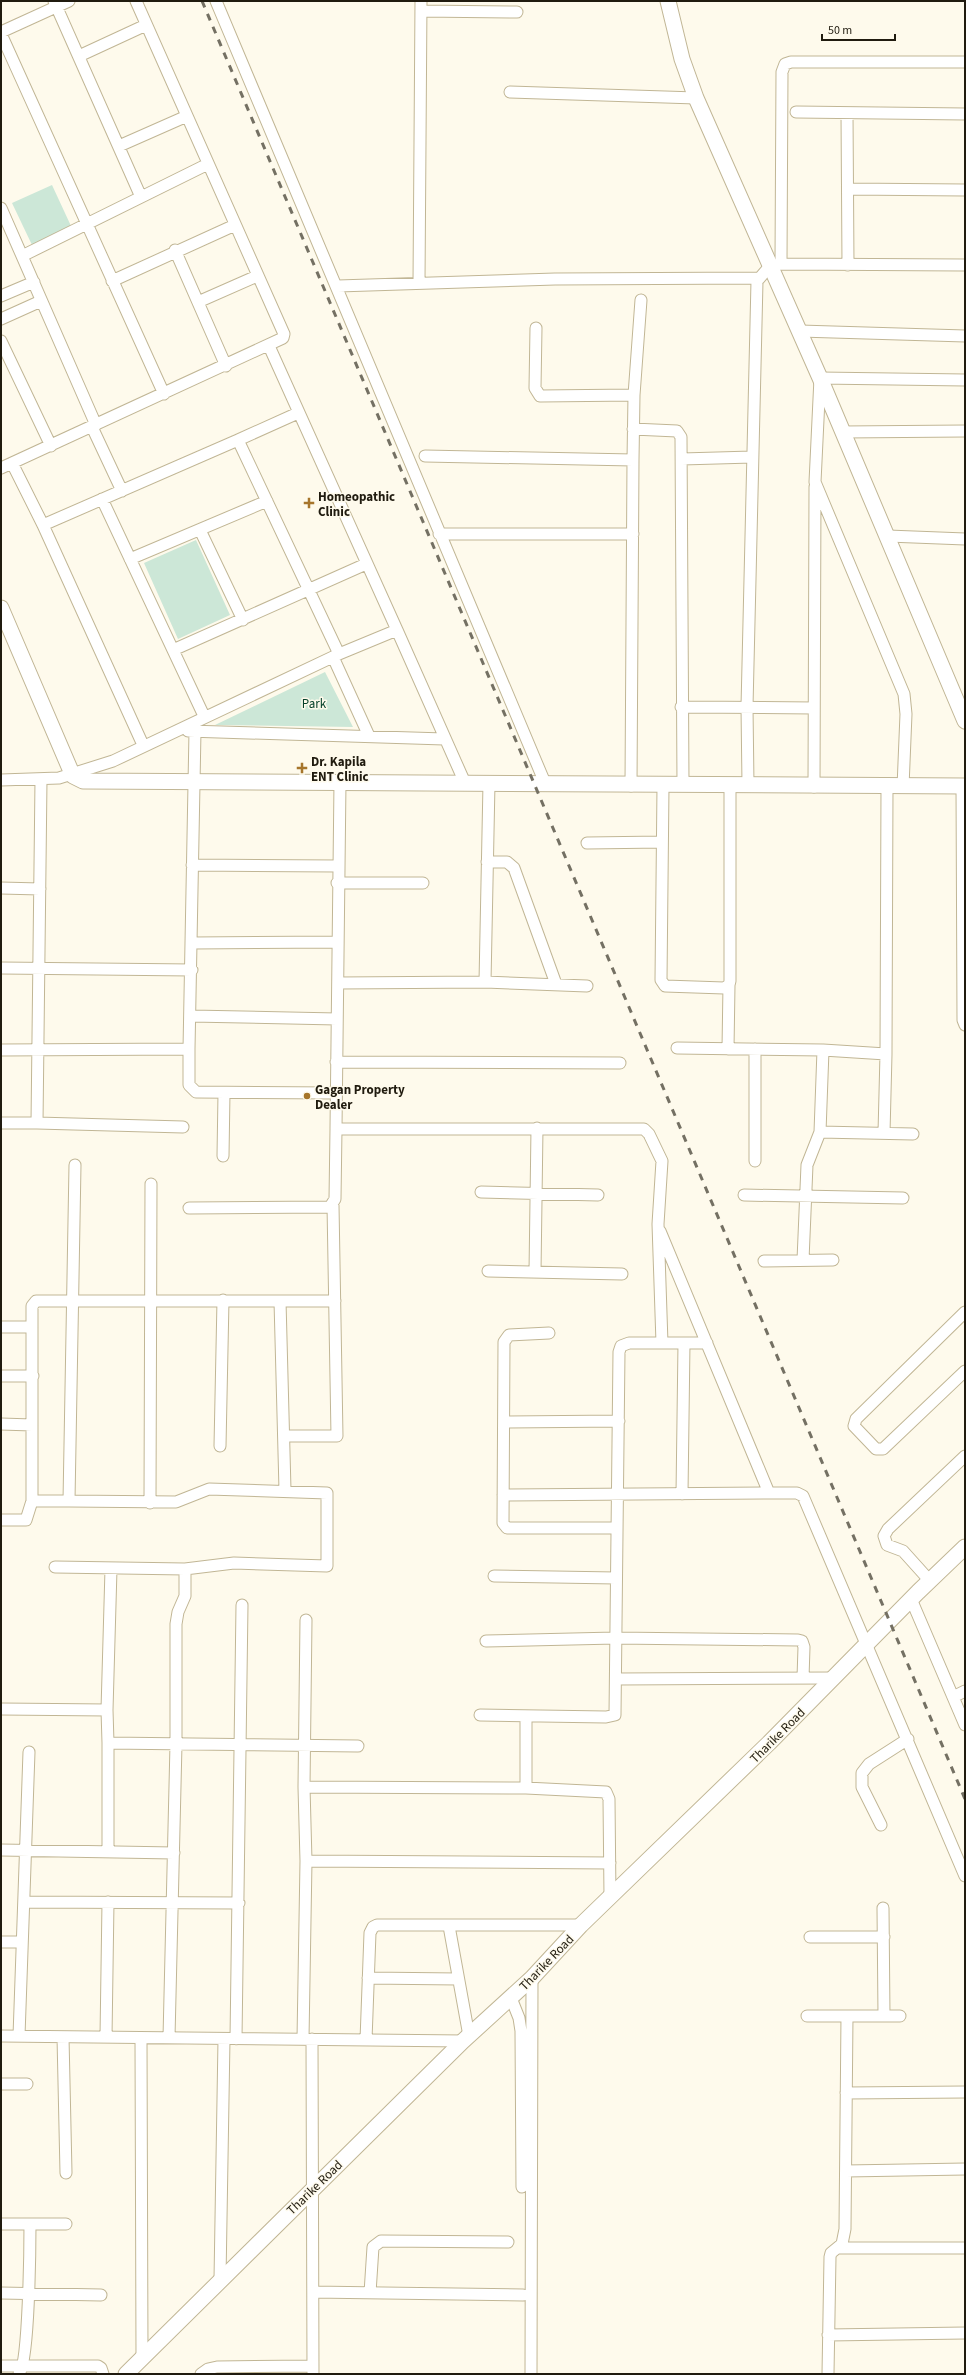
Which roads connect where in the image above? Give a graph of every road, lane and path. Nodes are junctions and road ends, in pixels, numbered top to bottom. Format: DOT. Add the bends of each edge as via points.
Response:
graph roads {
  1 [pos="69,1"];
  2 [pos="136,1"];
  3 [pos="216,1"];
  4 [pos="668,1"];
  5 [pos="56,4"];
  6 [pos="421,6"];
  7 [pos="517,12"];
  8 [pos="146,25"];
  9 [pos="1,33"];
  10 [pos="79,56"];
  11 [pos="965,62"];
  12 [pos="510,92"];
  13 [pos="696,98"];
  14 [pos="796,112"];
  15 [pos="847,113"];
  16 [pos="965,114"];
  17 [pos="187,116"];
  18 [pos="119,146"];
  19 [pos="208,164"];
  20 [pos="848,189"];
  21 [pos="965,190"];
  22 [pos="141,197"];
  23 [pos="1,208"];
  24 [pos="87,223"];
  25 [pos="235,225"];
  26 [pos="176,250"];
  27 [pos="22,256"];
  28 [pos="776,265"];
  29 [pos="848,265"];
  30 [pos="965,265"];
  31 [pos="257,276"];
  32 [pos="759,278"];
  33 [pos="112,281"];
  34 [pos="34,282"];
  35 [pos="419,283"];
  36 [pos="338,286"];
  37 [pos="1,296"];
  38 [pos="41,300"];
  39 [pos="641,300"];
  40 [pos="198,302"];
  41 [pos="1,319"];
  42 [pos="536,328"];
  43 [pos="800,331"];
  44 [pos="965,336"];
  45 [pos="1,342"];
  46 [pos="269,346"];
  47 [pos="226,366"];
  48 [pos="820,378"];
  49 [pos="965,380"];
  50 [pos="164,394"];
  51 [pos="634,396"];
  52 [pos="298,412"];
  53 [pos="94,426"];
  54 [pos="633,429"];
  55 [pos="965,431"];
  56 [pos="843,432"];
  57 [pos="238,440"];
  58 [pos="51,446"];
  59 [pos="425,456"];
  60 [pos="752,457"];
  61 [pos="682,459"];
  62 [pos="633,460"];
  63 [pos="12,463"];
  64 [pos="1,468"];
  65 [pos="815,482"];
  66 [pos="122,491"];
  67 [pos="102,499"];
  68 [pos="267,501"];
  69 [pos="43,525"];
  70 [pos="200,530"];
  71 [pos="439,534"];
  72 [pos="633,534"];
  73 [pos="888,536"];
  74 [pos="965,539"];
  75 [pos="130,559"];
  76 [pos="366,564"];
  77 [pos="308,591"];
  78 [pos="1,608"];
  79 [pos="243,620"];
  80 [pos="397,630"];
  81 [pos="173,650"];
  82 [pos="336,656"];
  83 [pos="681,707"];
  84 [pos="747,707"];
  85 [pos="814,708"];
  86 [pos="204,716"];
  87 [pos="965,721"];
  88 [pos="174,731"];
  89 [pos="195,731"];
  90 [pos="369,736"];
  91 [pos="444,739"];
  92 [pos="143,745"];
  93 [pos="72,776"];
  94 [pos="1,780"];
  95 [pos="41,780"];
  96 [pos="195,782"];
  97 [pos="340,782"];
  98 [pos="466,783"];
  99 [pos="489,783"];
  100 [pos="545,783"];
  101 [pos="683,785"];
  102 [pos="748,785"];
  103 [pos="631,786"];
  104 [pos="663,786"];
  105 [pos="730,786"];
  106 [pos="814,786"];
  107 [pos="964,786"];
  108 [pos="888,787"];
  109 [pos="903,787"];
  110 [pos="662,842"];
  111 [pos="587,843"];
  112 [pos="487,862"];
  113 [pos="192,865"];
  114 [pos="338,866"];
  115 [pos="337,883"];
  116 [pos="424,883"];
  117 [pos="1,888"];
  118 [pos="40,889"];
  119 [pos="338,942"];
  120 [pos="193,943"];
  121 [pos="1,968"];
  122 [pos="39,968"];
  123 [pos="192,970"];
  124 [pos="964,975"];
  125 [pos="485,982"];
  126 [pos="338,983"];
  127 [pos="556,984"];
  128 [pos="729,985"];
  129 [pos="587,986"];
  130 [pos="191,1016"];
  131 [pos="337,1019"];
  132 [pos="965,1024"];
  133 [pos="677,1048"];
  134 [pos="189,1049"];
  135 [pos="728,1049"];
  136 [pos="755,1049"];
  137 [pos="1,1050"];
  138 [pos="38,1050"];
  139 [pos="823,1050"];
  140 [pos="886,1054"];
  141 [pos="336,1062"];
  142 [pos="620,1063"];
  143 [pos="224,1093"];
  144 [pos="336,1093"];
  145 [pos="1,1123"];
  146 [pos="37,1123"];
  147 [pos="183,1127"];
  148 [pos="538,1128"];
  149 [pos="336,1129"];
  150 [pos="820,1132"];
  151 [pos="884,1133"];
  152 [pos="913,1134"];
  153 [pos="223,1156"];
  154 [pos="755,1161"];
  155 [pos="75,1165"];
  156 [pos="151,1184"];
  157 [pos="481,1192"];
  158 [pos="537,1193"];
  159 [pos="598,1195"];
  160 [pos="744,1196"];
  161 [pos="804,1197"];
  162 [pos="903,1198"];
  163 [pos="333,1205"];
  164 [pos="189,1208"];
  165 [pos="658,1224"];
  166 [pos="764,1260"];
  167 [pos="803,1260"];
  168 [pos="833,1260"];
  169 [pos="488,1271"];
  170 [pos="535,1272"];
  171 [pos="622,1274"];
  172 [pos="72,1300"];
  173 [pos="223,1300"];
  174 [pos="280,1301"];
  175 [pos="150,1302"];
  176 [pos="335,1302"];
  177 [pos="965,1312"];
  178 [pos="1,1327"];
  179 [pos="32,1327"];
  180 [pos="549,1332"];
  181 [pos="662,1343"];
  182 [pos="684,1343"];
  183 [pos="707,1343"];
  184 [pos="965,1371"];
  185 [pos="1,1376"];
  186 [pos="33,1376"];
  187 [pos="619,1421"];
  188 [pos="504,1422"];
  189 [pos="1,1424"];
  190 [pos="32,1425"];
  191 [pos="284,1436"];
  192 [pos="220,1446"];
  193 [pos="965,1456"];
  194 [pos="285,1490"];
  195 [pos="769,1493"];
  196 [pos="617,1494"];
  197 [pos="682,1494"];
  198 [pos="503,1495"];
  199 [pos="32,1501"];
  200 [pos="69,1501"];
  201 [pos="150,1502"];
  202 [pos="1,1520"];
  203 [pos="616,1528"];
  204 [pos="965,1548"];
  205 [pos="55,1567"];
  206 [pos="111,1569"];
  207 [pos="184,1569"];
  208 [pos="494,1576"];
  209 [pos="616,1578"];
  210 [pos="930,1581"];
  211 [pos="911,1599"];
  212 [pos="242,1605"];
  213 [pos="306,1620"];
  214 [pos="615,1638"];
  215 [pos="486,1641"];
  216 [pos="867,1645"];
  217 [pos="802,1678"];
  218 [pos="834,1678"];
  219 [pos="617,1679"];
  220 [pos="965,1691"];
  221 [pos="953,1697"];
  222 [pos="1,1709"];
  223 [pos="107,1710"];
  224 [pos="480,1715"];
  225 [pos="526,1717"];
  226 [pos="965,1725"];
  227 [pos="908,1739"];
  228 [pos="108,1743"];
  229 [pos="176,1744"];
  230 [pos="239,1744"];
  231 [pos="304,1744"];
  232 [pos="358,1746"];
  233 [pos="29,1752"];
  234 [pos="304,1787"];
  235 [pos="526,1788"];
  236 [pos="881,1825"];
  237 [pos="1,1850"];
  238 [pos="26,1850"];
  239 [pos="108,1851"];
  240 [pos="174,1853"];
  241 [pos="306,1861"];
  242 [pos="610,1863"];
  243 [pos="965,1876"];
  244 [pos="610,1897"];
  245 [pos="24,1902"];
  246 [pos="108,1902"];
  247 [pos="172,1902"];
  248 [pos="239,1903"];
  249 [pos="883,1908"];
  250 [pos="582,1925"];
  251 [pos="449,1926"];
  252 [pos="810,1937"];
  253 [pos="884,1937"];
  254 [pos="1,1942"];
  255 [pos="22,1942"];
  256 [pos="368,1978"];
  257 [pos="532,1978"];
  258 [pos="458,1979"];
  259 [pos="511,1998"];
  260 [pos="807,2016"];
  261 [pos="847,2016"];
  262 [pos="884,2016"];
  263 [pos="900,2016"];
  264 [pos="1,2036"];
  265 [pos="19,2036"];
  266 [pos="63,2037"];
  267 [pos="106,2037"];
  268 [pos="141,2038"];
  269 [pos="168,2038"];
  270 [pos="466,2038"];
  271 [pos="230,2039"];
  272 [pos="308,2039"];
  273 [pos="366,2040"];
  274 [pos="1,2084"];
  275 [pos="27,2084"];
  276 [pos="965,2092"];
  277 [pos="846,2093"];
  278 [pos="965,2169"];
  279 [pos="846,2171"];
  280 [pos="66,2173"];
  281 [pos="313,2187"];
  282 [pos="1,2224"];
  283 [pos="30,2224"];
  284 [pos="66,2224"];
  285 [pos="508,2242"];
  286 [pos="839,2248"];
  287 [pos="965,2248"];
  288 [pos="220,2279"];
  289 [pos="313,2292"];
  290 [pos="1,2293"];
  291 [pos="30,2293"];
  292 [pos="370,2293"];
  293 [pos="101,2295"];
  294 [pos="523,2295"];
  295 [pos="965,2333"];
  296 [pos="828,2335"];
  297 [pos="142,2356"];
  298 [pos="1,2366"];
  299 [pos="21,2370"];
  300 [pos="313,2370"];
  301 [pos="103,2374"];
  302 [pos="126,2374"];
  303 [pos="201,2374"];
  304 [pos="523,2374"];
  305 [pos="531,2374"];
  306 [pos="828,2374"];
  1 -- 5 [label="street"];
  2 -- 8 [label="street"];
  3 -- 36 [label="street"];
  4 -- 13 [label="street" via="682,59"];
  5 -- 9 [label="street"];
  5 -- 10 [label="street"];
  6 -- 7 [label="street"];
  6 -- 35 [label="street"];
  8 -- 10 [label="street"];
  8 -- 17 [label="street"];
  9 -- 24 [label="street"];
  10 -- 18 [label="street"];
  11 -- 28 [label="street" via="784,64"];
  12 -- 13 [label="street"];
  13 -- 28 [label="street"];
  14 -- 15 [label="street"];
  15 -- 16 [label="street"];
  15 -- 20 [label="street"];
  17 -- 18 [label="street"];
  17 -- 19 [label="street"];
  18 -- 22 [label="street"];
  19 -- 22 [label="street"];
  19 -- 25 [label="street"];
  20 -- 21 [label="street"];
  20 -- 29 [label="street"];
  22 -- 24 [label="street"];
  23 -- 27 [label="street"];
  24 -- 27 [label="street"];
  24 -- 33 [label="street"];
  25 -- 26 [label="street"];
  25 -- 31 [label="street"];
  26 -- 33 [label="street"];
  26 -- 40 [label="street"];
  27 -- 34 [label="street"];
  28 -- 29 [label="street"];
  28 -- 32 [label="street"];
  28 -- 43 [label="street"];
  29 -- 30 [label="street"];
  31 -- 40 [label="street"];
  31 -- 46 [label="street" via="284,334 280,341"];
  32 -- 35 [label="street"];
  32 -- 60 [label="street" via="755,293"];
  33 -- 50 [label="street"];
  34 -- 37 [label="street"];
  34 -- 38 [label="street"];
  35 -- 36 [label="street"];
  36 -- 71 [label="street"];
  38 -- 41 [label="street"];
  38 -- 53 [label="street"];
  39 -- 51 [label="street"];
  40 -- 47 [label="street"];
  42 -- 51 [label="street" via="535,388 540,396"];
  43 -- 44 [label="street"];
  43 -- 48 [label="street"];
  45 -- 58 [label="street"];
  46 -- 47 [label="street"];
  46 -- 52 [label="street"];
  47 -- 50 [label="street"];
  48 -- 49 [label="street"];
  48 -- 56 [label="street"];
  48 -- 65 [label="street"];
  50 -- 53 [label="street"];
  51 -- 54 [label="street"];
  52 -- 57 [label="street"];
  52 -- 76 [label="street"];
  53 -- 58 [label="street"];
  53 -- 66 [label="street"];
  54 -- 61 [label="street" via="677,431 681,437"];
  54 -- 62 [label="street"];
  55 -- 56 [label="street"];
  56 -- 73 [label="street"];
  57 -- 66 [label="street"];
  57 -- 68 [label="street"];
  58 -- 63 [label="street"];
  59 -- 62 [label="street"];
  60 -- 61 [label="street"];
  60 -- 84 [label="street"];
  61 -- 83 [label="street"];
  62 -- 72 [label="street"];
  63 -- 64 [label="street"];
  63 -- 69 [label="street"];
  65 -- 85 [label="street"];
  65 -- 109 [label="street" via="904,694 906,714"];
  66 -- 67 [label="street"];
  67 -- 69 [label="street"];
  67 -- 75 [label="street"];
  68 -- 70 [label="street"];
  68 -- 77 [label="street"];
  69 -- 92 [label="street"];
  70 -- 75 [label="street"];
  70 -- 79 [label="street"];
  71 -- 72 [label="street"];
  71 -- 100 [label="street"];
  72 -- 103 [label="street"];
  73 -- 74 [label="street"];
  73 -- 87 [label="street"];
  75 -- 81 [label="street"];
  76 -- 77 [label="street"];
  76 -- 80 [label="street"];
  77 -- 79 [label="street"];
  77 -- 82 [label="street"];
  78 -- 93 [label="street"];
  79 -- 81 [label="street"];
  80 -- 82 [label="street"];
  80 -- 91 [label="street"];
  81 -- 86 [label="street"];
  82 -- 86 [label="street"];
  82 -- 90 [label="street"];
  83 -- 84 [label="street"];
  83 -- 101 [label="street"];
  84 -- 85 [label="street"];
  84 -- 102 [label="street"];
  85 -- 106 [label="street"];
  86 -- 88 [label="street"];
  88 -- 89 [label="street"];
  88 -- 92 [label="street"];
  89 -- 90 [label="street"];
  89 -- 96 [label="street"];
  90 -- 91 [label="street"];
  91 -- 98 [label="street"];
  92 -- 93 [label="street" via="113,761"];
  93 -- 95 [label="street"];
  93 -- 96 [label="street" via="83,781"];
  94 -- 95 [label="street"];
  95 -- 118 [label="street"];
  96 -- 97 [label="street"];
  96 -- 113 [label="street"];
  97 -- 98 [label="street"];
  97 -- 114 [label="street"];
  98 -- 99 [label="street"];
  99 -- 100 [label="street"];
  99 -- 112 [label="street"];
  100 -- 103 [label="street"];
  101 -- 104 [label="street"];
  101 -- 105 [label="street"];
  102 -- 105 [label="street"];
  102 -- 106 [label="street"];
  103 -- 104 [label="street"];
  104 -- 110 [label="street"];
  105 -- 128 [label="street"];
  106 -- 108 [label="street"];
  107 -- 109 [label="street"];
  107 -- 124 [label="street"];
  108 -- 109 [label="street"];
  108 -- 140 [label="street"];
  110 -- 111 [label="street"];
  110 -- 128 [label="street" via="662,983 668,986 724,988"];
  112 -- 125 [label="street"];
  112 -- 127 [label="street" via="507,862 514,868"];
  113 -- 114 [label="street"];
  113 -- 120 [label="street"];
  114 -- 115 [label="street"];
  115 -- 116 [label="street"];
  115 -- 119 [label="street"];
  117 -- 118 [label="street"];
  118 -- 122 [label="street"];
  119 -- 120 [label="street"];
  119 -- 126 [label="street"];
  120 -- 123 [label="street"];
  121 -- 122 [label="street"];
  122 -- 123 [label="street"];
  122 -- 138 [label="street"];
  123 -- 130 [label="street"];
  124 -- 132 [label="street" via="962,1020"];
  125 -- 126 [label="street"];
  125 -- 127 [label="street"];
  126 -- 131 [label="street"];
  127 -- 129 [label="street"];
  128 -- 135 [label="street"];
  130 -- 131 [label="street"];
  130 -- 134 [label="street"];
  131 -- 141 [label="street"];
  133 -- 135 [label="street"];
  134 -- 138 [label="street"];
  134 -- 143 [label="street" via="191,1089 196,1092"];
  135 -- 136 [label="street"];
  136 -- 139 [label="street"];
  136 -- 154 [label="street"];
  137 -- 138 [label="street"];
  138 -- 146 [label="street"];
  139 -- 140 [label="street"];
  139 -- 150 [label="street"];
  140 -- 151 [label="street"];
  141 -- 142 [label="street"];
  141 -- 144 [label="street"];
  143 -- 144 [label="street"];
  143 -- 153 [label="street"];
  144 -- 149 [label="street"];
  145 -- 146 [label="street"];
  146 -- 147 [label="street"];
  148 -- 149 [label="street"];
  148 -- 158 [label="street"];
  148 -- 165 [label="street" via="647,1131 662,1161"];
  149 -- 163 [label="street"];
  150 -- 151 [label="street"];
  150 -- 161 [label="street" via="807,1165"];
  151 -- 152 [label="street"];
  155 -- 172 [label="street"];
  156 -- 175 [label="street"];
  157 -- 158 [label="street"];
  158 -- 159 [label="street"];
  158 -- 170 [label="street"];
  160 -- 161 [label="street"];
  161 -- 162 [label="street"];
  161 -- 167 [label="street"];
  163 -- 164 [label="street" via="326,1208"];
  163 -- 176 [label="street"];
  165 -- 181 [label="street"];
  165 -- 183 [label="street"];
  166 -- 167 [label="street"];
  167 -- 168 [label="street"];
  169 -- 170 [label="street"];
  170 -- 171 [label="street"];
  172 -- 175 [label="street"];
  172 -- 179 [label="street" via="36,1301 32,1306"];
  172 -- 200 [label="street"];
  173 -- 174 [label="street"];
  173 -- 175 [label="street"];
  173 -- 192 [label="street"];
  174 -- 176 [label="street"];
  174 -- 191 [label="street"];
  175 -- 201 [label="street"];
  176 -- 191 [label="street" via="337,1436"];
  177 -- 184 [label="street" via="856,1419 854,1426 876,1449 883,1449"];
  178 -- 179 [label="street"];
  179 -- 186 [label="street"];
  180 -- 188 [label="street" via="505,1337"];
  181 -- 182 [label="street"];
  181 -- 187 [label="street" via="629,1343 621,1346"];
  182 -- 183 [label="street"];
  182 -- 197 [label="street"];
  183 -- 195 [label="street"];
  185 -- 186 [label="street"];
  186 -- 190 [label="street"];
  187 -- 188 [label="street"];
  187 -- 196 [label="street"];
  188 -- 198 [label="street"];
  189 -- 190 [label="street"];
  190 -- 199 [label="street"];
  191 -- 194 [label="street"];
  193 -- 210 [label="street" via="888,1529 884,1536 887,1545 903,1551"];
  194 -- 201 [label="street" via="205,1489 180,1502"];
  194 -- 207 [label="street" via="327,1493 328,1566 234,1563"];
  195 -- 197 [label="street"];
  195 -- 216 [label="street" via="797,1493 806,1502"];
  196 -- 197 [label="street"];
  196 -- 198 [label="street"];
  196 -- 203 [label="street"];
  198 -- 203 [label="street" via="503,1523 507,1528"];
  199 -- 200 [label="street"];
  199 -- 202 [label="street" via="26,1520"];
  200 -- 201 [label="street"];
  203 -- 209 [label="street"];
  204 -- 210 [label="street, Tharike Road"];
  205 -- 206 [label="street"];
  206 -- 207 [label="street"];
  206 -- 223 [label="street"];
  207 -- 229 [label="street" via="185,1596 176,1624"];
  208 -- 209 [label="street"];
  209 -- 214 [label="street"];
  210 -- 211 [label="street, Tharike Road"];
  211 -- 216 [label="street, Tharike Road"];
  211 -- 221 [label="street"];
  212 -- 230 [label="street"];
  213 -- 231 [label="street"];
  214 -- 215 [label="street"];
  214 -- 217 [label="street" via="802,1640"];
  214 -- 219 [label="street"];
  216 -- 218 [label="street, Tharike Road"];
  216 -- 227 [label="street"];
  217 -- 218 [label="street"];
  217 -- 219 [label="street"];
  218 -- 244 [label="street, Tharike Road"];
  219 -- 225 [label="street" via="616,1713 610,1717"];
  220 -- 221 [label="street"];
  221 -- 226 [label="street"];
  222 -- 223 [label="street"];
  223 -- 228 [label="street"];
  224 -- 225 [label="street"];
  225 -- 235 [label="street"];
  227 -- 236 [label="street" via="869,1764 862,1773 862,1787"];
  227 -- 243 [label="street"];
  228 -- 229 [label="street"];
  228 -- 239 [label="street"];
  229 -- 230 [label="street"];
  229 -- 240 [label="street"];
  230 -- 231 [label="street"];
  230 -- 248 [label="street"];
  231 -- 232 [label="street"];
  231 -- 234 [label="street"];
  233 -- 238 [label="street"];
  234 -- 235 [label="street"];
  234 -- 241 [label="street"];
  235 -- 242 [label="street" via="606,1792 609,1799"];
  237 -- 238 [label="street"];
  238 -- 239 [label="street"];
  238 -- 245 [label="street"];
  239 -- 240 [label="street"];
  240 -- 247 [label="street"];
  241 -- 242 [label="street"];
  241 -- 272 [label="street"];
  242 -- 244 [label="street"];
  244 -- 250 [label="street, Tharike Road"];
  245 -- 246 [label="street"];
  245 -- 255 [label="street"];
  246 -- 247 [label="street"];
  246 -- 267 [label="street"];
  247 -- 248 [label="street"];
  247 -- 269 [label="street"];
  248 -- 271 [label="street"];
  249 -- 253 [label="street"];
  250 -- 251 [label="street"];
  250 -- 257 [label="street, Tharike Road"];
  251 -- 256 [label="street" via="373,1927 370,1933"];
  251 -- 258 [label="street"];
  252 -- 253 [label="street"];
  253 -- 262 [label="street"];
  254 -- 255 [label="street"];
  255 -- 265 [label="street"];
  256 -- 258 [label="street"];
  256 -- 273 [label="street"];
  257 -- 259 [label="street, Tharike Road"];
  257 -- 305 [label="street"];
  258 -- 270 [label="street"];
  259 -- 270 [label="street, Tharike Road"];
  259 -- 294 [label="street" via="521,2031"];
  260 -- 261 [label="street"];
  261 -- 262 [label="street"];
  261 -- 277 [label="street"];
  262 -- 263 [label="street"];
  264 -- 265 [label="street"];
  265 -- 266 [label="street"];
  266 -- 267 [label="street"];
  266 -- 280 [label="street"];
  267 -- 268 [label="street"];
  268 -- 269 [label="street"];
  268 -- 297 [label="street"];
  269 -- 271 [label="street"];
  270 -- 273 [label="street"];
  270 -- 281 [label="street, Tharike Road"];
  271 -- 272 [label="street"];
  271 -- 288 [label="street"];
  272 -- 273 [label="street"];
  272 -- 281 [label="street"];
  274 -- 275 [label="street"];
  276 -- 277 [label="street"];
  277 -- 279 [label="street"];
  278 -- 279 [label="street"];
  279 -- 286 [label="street" via="845,2229"];
  281 -- 288 [label="street, Tharike Road"];
  281 -- 289 [label="street"];
  282 -- 283 [label="street"];
  283 -- 284 [label="street"];
  283 -- 291 [label="street"];
  285 -- 292 [label="street" via="381,2241 373,2247"];
  286 -- 287 [label="street"];
  286 -- 296 [label="street" via="831,2253 830,2257"];
  288 -- 297 [label="street, Tharike Road"];
  289 -- 292 [label="street"];
  289 -- 300 [label="street"];
  290 -- 291 [label="street"];
  291 -- 293 [label="street"];
  291 -- 299 [label="street"];
  292 -- 294 [label="street"];
  294 -- 304 [label="street"];
  295 -- 296 [label="street"];
  296 -- 306 [label="street"];
  297 -- 302 [label="street, Tharike Road"];
  298 -- 299 [label="street"];
  299 -- 301 [label="street" via="98,2366"];
  300 -- 303 [label="street" via="217,2367"];
}
